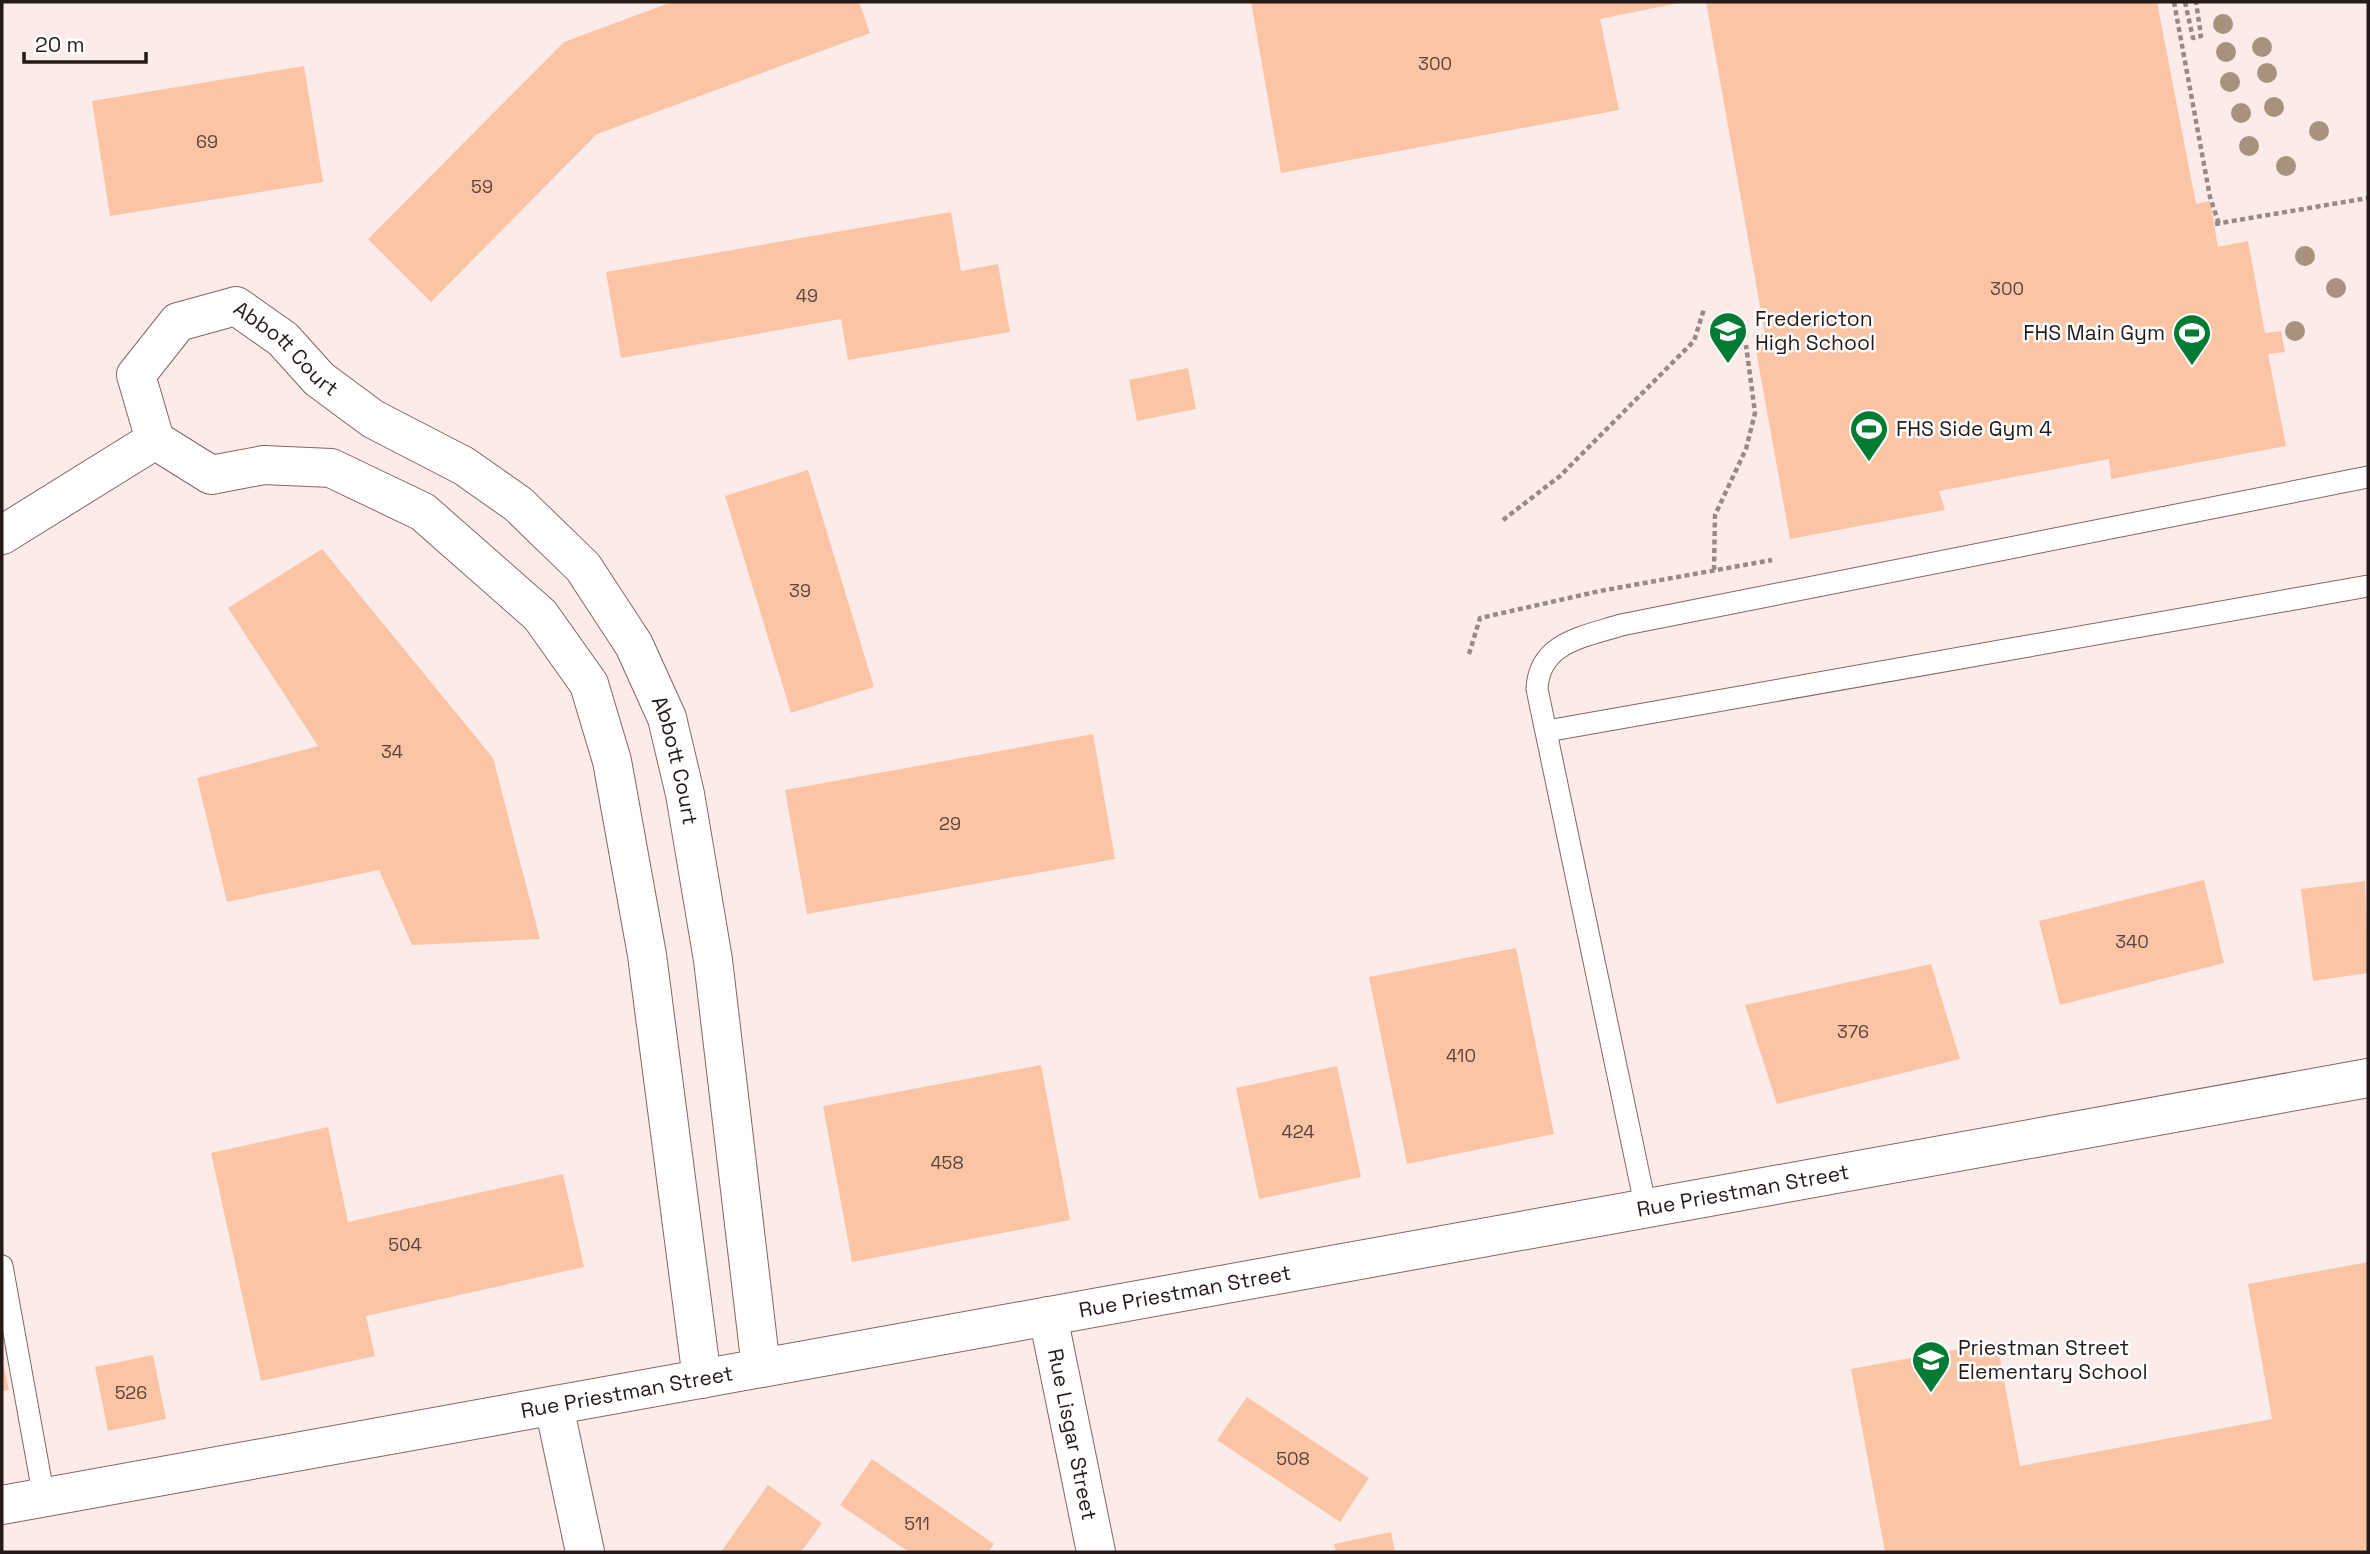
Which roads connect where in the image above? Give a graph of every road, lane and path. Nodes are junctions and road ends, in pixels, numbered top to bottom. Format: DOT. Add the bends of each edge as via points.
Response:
graph roads {
  1 [pos="2174,2"];
  2 [pos="2185,2"];
  3 [pos="2196,2"];
  4 [pos="2368,198"];
  5 [pos="1704,309"];
  6 [pos="1746,345"];
  7 [pos="155,440"];
  8 [pos="2368,477"];
  9 [pos="1503,520"];
  10 [pos="2,535"];
  11 [pos="1714,570"];
  12 [pos="2368,586"];
  13 [pos="1547,731"];
  14 [pos="2368,1078"];
  15 [pos="1646,1209"];
  16 [pos="2,1266"];
  17 [pos="1048,1317"];
  18 [pos="761,1368"];
  19 [pos="702,1379"];
  20 [pos="554,1406"];
  21 [pos="44,1498"];
  22 [pos="2,1506"];
  23 [pos="585,1552"];
  24 [pos="1096,1552"];
  1 -- 4 [label="path" via="2217,224"];
  2 -- 3 [label="path" via="2193,38 2201,36"];
  5 -- 9 [label="path" via="1693,341 1560,476"];
  6 -- 11 [label="path" via="1755,413 1746,449 1715,515"];
  7 -- 10 [label="street"];
  7 -- 18 [label="street, Abbott Court" via="136,375 178,322 236,306 283,339 319,379 373,419 464,466 519,504 591,579 634,645 667,718 685,794 713,960"];
  7 -- 19 [label="street" via="211,475 264,465 331,468 423,512 540,615 589,684 612,761 648,955"];
  8 -- 13 [label="lane" via="1621,625 1549,653 1538,670 1537,689"];
  12 -- 13 [label="lane"];
  13 -- 15 [label="lane"];
  14 -- 15 [label="street, Rue Priestman Street"];
  15 -- 17 [label="street, Rue Priestman Street"];
  16 -- 21 [label="lane"];
  17 -- 18 [label="street, Rue Priestman Street"];
  17 -- 24 [label="street, Rue Lisgar Street"];
  18 -- 19 [label="street, Rue Priestman Street"];
  19 -- 20 [label="street, Rue Priestman Street"];
  20 -- 21 [label="street, Rue Priestman Street"];
  20 -- 23 [label="street"];
  21 -- 22 [label="street, Rue Priestman Street"];
}
